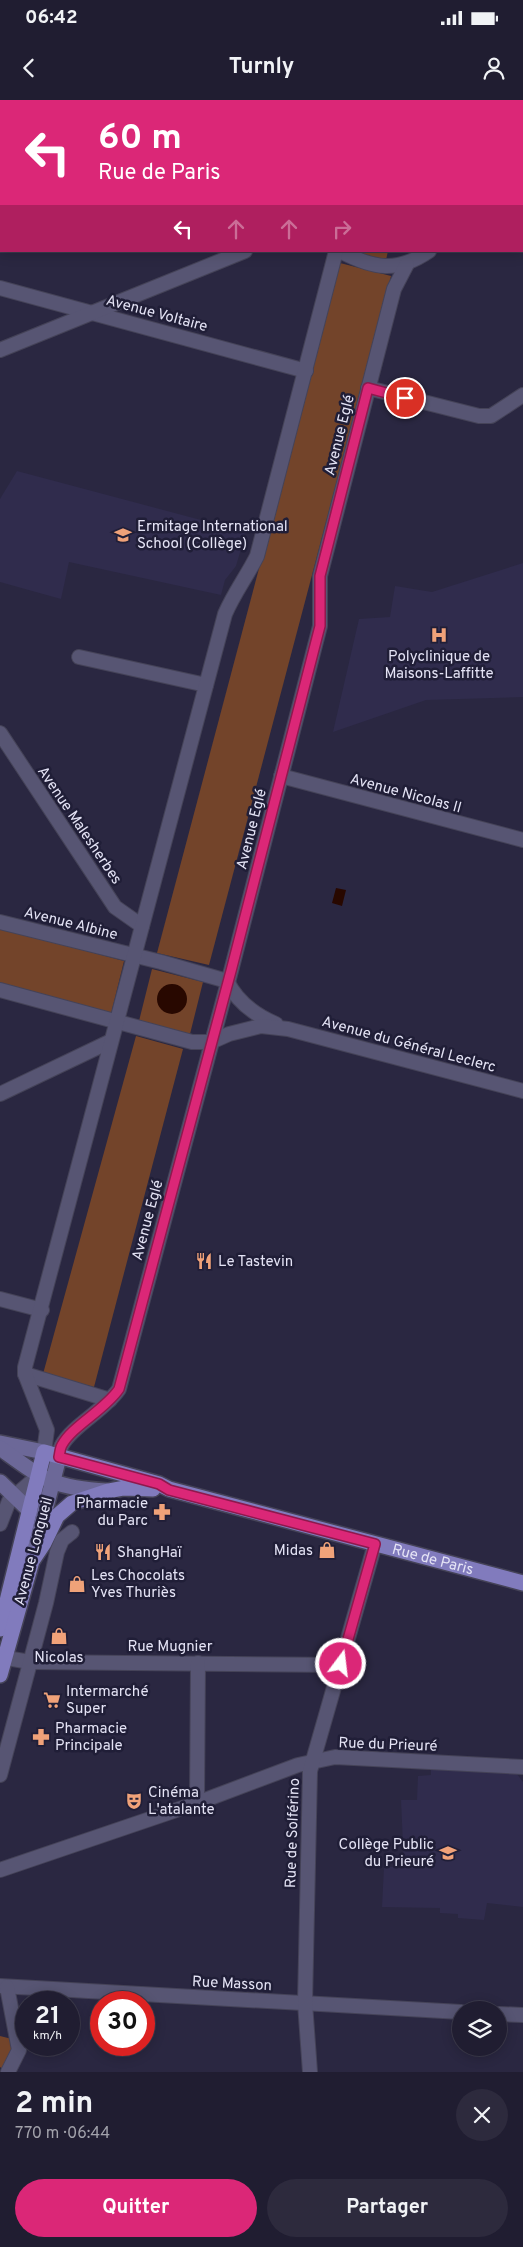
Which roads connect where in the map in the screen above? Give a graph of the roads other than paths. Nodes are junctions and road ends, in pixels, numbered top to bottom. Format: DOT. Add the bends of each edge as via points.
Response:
graph roads {
  1 [pos="243,252"];
  2 [pos="338,252"];
  3 [pos="341,252"];
  4 [pos="427,252"];
  5 [pos="407,264"];
  6 [pos="0,288"];
  7 [pos="95,313"];
  8 [pos="0,350"];
  9 [pos="306,371"];
  10 [pos="368,388"];
  11 [pos="523,395"];
  12 [pos="79,657"];
  13 [pos="206,685"];
  14 [pos="0,733"];
  15 [pos="281,776"];
  16 [pos="523,840"];
  17 [pos="0,922"];
  18 [pos="142,926"];
  19 [pos="134,956"];
  20 [pos="227,981"];
  21 [pos="0,990"];
  22 [pos="118,1022"];
  23 [pos="288,1029"];
  24 [pos="111,1041"];
  25 [pos="212,1042"];
  26 [pos="523,1091"];
  27 [pos="0,1094"];
  28 [pos="0,1299"];
  29 [pos="42,1310"];
  30 [pos="25,1374"];
  31 [pos="110,1400"];
  32 [pos="0,1443"];
  33 [pos="0,1448"];
  34 [pos="52,1454"];
  35 [pos="38,1475"];
  36 [pos="0,1482"];
  37 [pos="52,1483"];
  38 [pos="169,1490"];
  39 [pos="108,1491"];
  40 [pos="13,1497"];
  41 [pos="30,1511"];
  42 [pos="0,1524"];
  43 [pos="72,1532"];
  44 [pos="375,1544"];
  45 [pos="32,1561"];
  46 [pos="523,1582"];
  47 [pos="6,1587"];
  48 [pos="0,1629"];
  49 [pos="2,1658"];
  50 [pos="30,1662"];
  51 [pos="198,1662"];
  52 [pos="341,1664"];
  53 [pos="0,1675"];
  54 [pos="314,1761"];
  55 [pos="523,1767"];
  56 [pos="0,1775"];
  57 [pos="197,1803"];
  58 [pos="0,1870"];
  59 [pos="4,1987"];
  60 [pos="305,2003"];
  61 [pos="452,2011"];
  62 [pos="507,2014"];
  63 [pos="523,2015"];
  64 [pos="8,2072"];
  65 [pos="310,2072"];
  1 -- 7 [label="street"];
  2 -- 9 [label="street"];
  3 -- 5 [label="street" via="387,268"];
  4 -- 5 [label="street"];
  5 -- 10 [label="street, Avenue Eglé" via="394,289"];
  6 -- 7 [label="street, Avenue Voltaire"];
  7 -- 8 [label="street"];
  7 -- 9 [label="street, Avenue Voltaire"];
  9 -- 13 [label="street" via="257,556 225,614"];
  10 -- 11 [label="street" via="479,416 491,416"];
  10 -- 15 [label="street, Avenue Eglé" via="320,576 320,626"];
  12 -- 13 [label="street"];
  13 -- 18 [label="street"];
  14 -- 18 [label="street, Avenue Malesherbes" via="115,907"];
  15 -- 16 [label="street, Avenue Nicolas II"];
  15 -- 20 [label="street, Avenue Eglé"];
  17 -- 19 [label="street, Avenue Albine"];
  18 -- 19 [label="street"];
  19 -- 20 [label="street"];
  19 -- 22 [label="street"];
  20 -- 23 [label="street, Avenue du Général Leclerc" via="248,1008"];
  20 -- 25 [label="street, Avenue Eglé"];
  21 -- 22 [label="street"];
  22 -- 24 [label="street"];
  22 -- 25 [label="street, Avenue du Général Leclerc" via="192,1042"];
  23 -- 25 [label="street, Avenue du Général Leclerc" via="261,1026"];
  23 -- 26 [label="street, Avenue du Général Leclerc"];
  24 -- 27 [label="street"];
  24 -- 29 [label="street"];
  25 -- 31 [label="street, Avenue Eglé" via="119,1389"];
  28 -- 29 [label="street"];
  29 -- 30 [label="street"];
  30 -- 31 [label="street"];
  30 -- 34 [label="street" via="47,1430"];
  31 -- 34 [label="street, Avenue Eglé"];
  32 -- 34 [label="street"];
  33 -- 35 [label="street, Rue de Paris"];
  34 -- 35 [label="main road, Avenue Longueil"];
  34 -- 37 [label="street, Avenue Longueil"];
  34 -- 38 [label="main road, Rue de Paris" via="159,1484"];
  35 -- 37 [label="street, Rue de Paris"];
  35 -- 40 [label="street"];
  35 -- 41 [label="main road, Avenue Longueil"];
  36 -- 40 [label="street"];
  37 -- 39 [label="street, Rue de Paris" via="76,1489"];
  37 -- 45 [label="street, Avenue Longueil"];
  38 -- 39 [label="main road, Rue de Paris"];
  38 -- 44 [label="main road, Rue de Paris"];
  39 -- 45 [label="main road, Rue de Paris" via="72,1503 61,1511"];
  40 -- 41 [label="street"];
  40 -- 42 [label="street"];
  41 -- 47 [label="main road, Avenue Longueil"];
  43 -- 50 [label="street" via="62,1540 57,1552"];
  44 -- 46 [label="main road, Rue de Paris"];
  44 -- 52 [label="street, Rue de Solférino"];
  45 -- 49 [label="main road, Avenue Longueil"];
  47 -- 48 [label="main road, Avenue Longueil"];
  49 -- 50 [label="street, Rue Mugnier"];
  49 -- 53 [label="main road, Avenue Longueil"];
  50 -- 51 [label="street, Rue Mugnier"];
  50 -- 56 [label="street"];
  51 -- 52 [label="street, Rue Mugnier"];
  51 -- 57 [label="street"];
  52 -- 54 [label="street, Rue de Solférino"];
  54 -- 55 [label="street, Rue du Prieuré" via="335,1757"];
  54 -- 57 [label="street, Rue du Prieuré" via="298,1764"];
  54 -- 60 [label="street, Rue de Solférino" via="310,1771 308,1802"];
  57 -- 58 [label="street, Rue du Prieuré"];
  59 -- 60 [label="street, Rue Masson"];
  59 -- 64 [label="street" via="19,2050"];
  60 -- 61 [label="street, Rue Masson"];
  60 -- 65 [label="street, Rue de Solférino"];
  62 -- 63 [label="street"];
}
